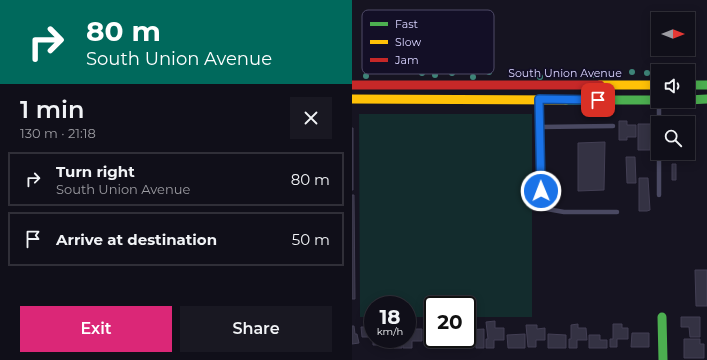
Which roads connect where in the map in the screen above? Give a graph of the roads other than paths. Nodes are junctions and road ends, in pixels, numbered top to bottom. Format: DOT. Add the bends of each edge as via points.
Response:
graph roads {
  1 [pos="352,85"];
  2 [pos="397,85"];
  3 [pos="651,85"];
  4 [pos="695,85"];
  5 [pos="707,85"];
  6 [pos="352,92"];
  7 [pos="352,99"];
  8 [pos="539,99"];
  9 [pos="651,100"];
  10 [pos="695,100"];
  11 [pos="707,100"];
  12 [pos="613,126"];
  13 [pos="540,127"];
  14 [pos="659,160"];
  15 [pos="659,195"];
  16 [pos="617,212"];
  17 [pos="662,318"];
  18 [pos="663,360"];
  1 -- 2 [label="main road, South Union Avenue"];
  2 -- 3 [label="main road, South Union Avenue"];
  2 -- 6 [label="main road" via="388,92"];
  4 -- 5 [label="main road"];
  7 -- 8 [label="main road"];
  8 -- 9 [label="main road"];
  8 -- 13 [label="lane"];
  10 -- 11 [label="main road"];
  12 -- 13 [label="lane"];
  13 -- 16 [label="lane" via="541,191 546,210"];
  14 -- 15 [label="lane"];
  17 -- 18 [label="main road"];
}
